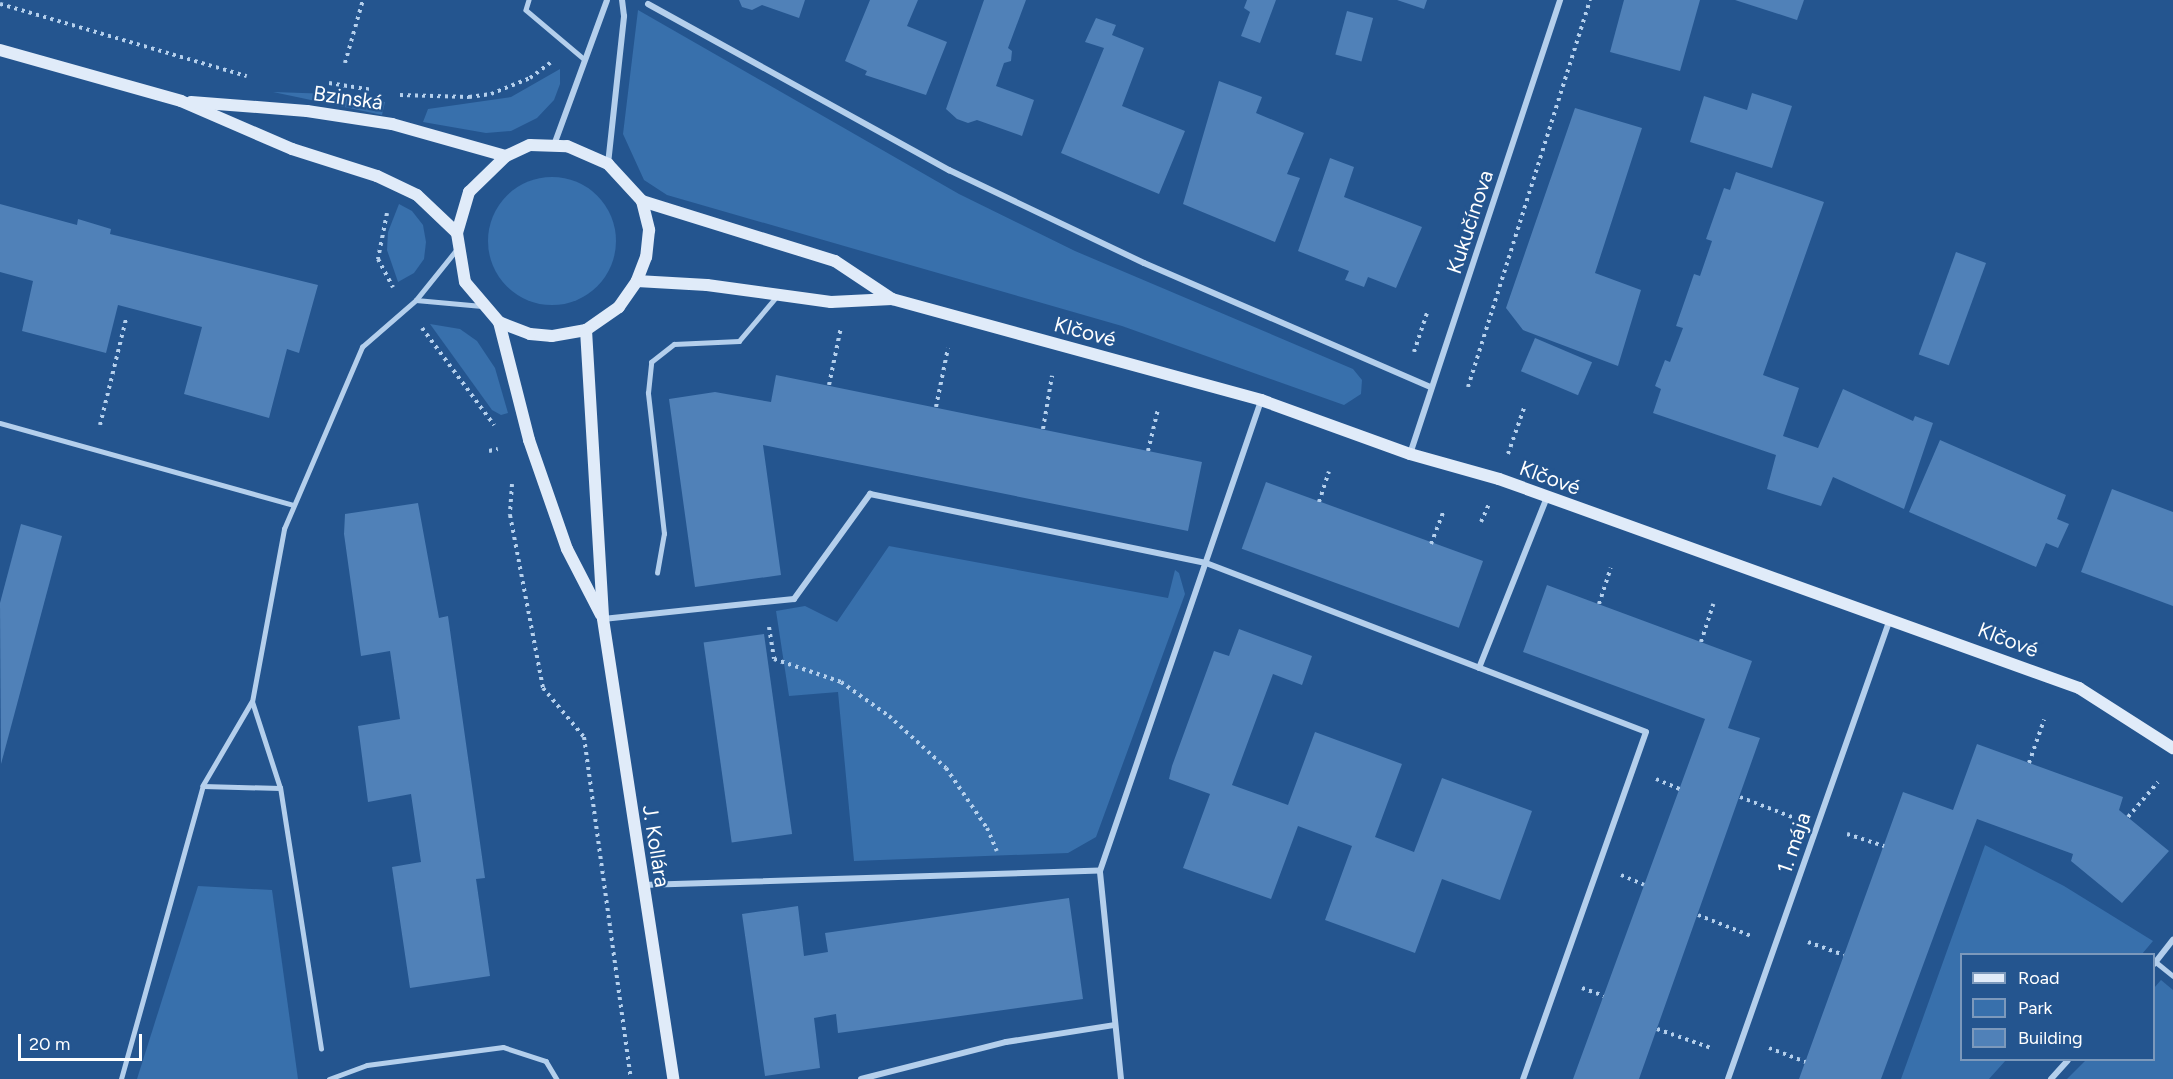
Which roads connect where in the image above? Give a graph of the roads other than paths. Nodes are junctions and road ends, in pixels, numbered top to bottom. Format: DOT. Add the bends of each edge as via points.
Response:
graph roads {
  1 [pos="529,0"];
  2 [pos="607,0"];
  3 [pos="622,0"];
  4 [pos="1560,0"];
  5 [pos="648,4"];
  6 [pos="0,50"];
  7 [pos="583,58"];
  8 [pos="181,101"];
  9 [pos="554,145"];
  10 [pos="506,156"];
  11 [pos="608,165"];
  12 [pos="642,201"];
  13 [pos="457,233"];
  14 [pos="458,247"];
  15 [pos="637,281"];
  16 [pos="779,295"];
  17 [pos="892,299"];
  18 [pos="416,300"];
  19 [pos="484,306"];
  20 [pos="499,322"];
  21 [pos="586,330"];
  22 [pos="1430,387"];
  23 [pos="1261,400"];
  24 [pos="0,423"];
  25 [pos="1410,454"];
  26 [pos="1547,497"];
  27 [pos="293,505"];
  28 [pos="1206,563"];
  29 [pos="657,573"];
  30 [pos="603,619"];
  31 [pos="1891,619"];
  32 [pos="1479,668"];
  33 [pos="252,702"];
  34 [pos="2173,748"];
  35 [pos="203,786"];
  36 [pos="280,788"];
  37 [pos="1100,871"];
  38 [pos="642,885"];
  39 [pos="2173,940"];
  40 [pos="2155,963"];
  41 [pos="2173,976"];
  42 [pos="1114,1025"];
  43 [pos="321,1049"];
  44 [pos="2066,1061"];
  45 [pos="121,1079"];
  46 [pos="329,1079"];
  47 [pos="557,1079"];
  48 [pos="674,1079"];
  49 [pos="861,1079"];
  50 [pos="1121,1079"];
  51 [pos="1523,1079"];
  52 [pos="1728,1079"];
  53 [pos="2051,1079"];
  1 -- 7 [label="lane" via="526,10"];
  2 -- 7 [label="street"];
  3 -- 11 [label="street" via="624,16"];
  4 -- 22 [label="street, Kukučínova"];
  5 -- 22 [label="street" via="949,170 1144,263"];
  6 -- 8 [label="main road, Bzinská"];
  7 -- 9 [label="street"];
  8 -- 10 [label="main road, Bzinská" via="307,111 392,124"];
  8 -- 13 [label="main road, Bzinská" via="292,149 397,185 417,195"];
  9 -- 10 [label="main road, Klčové" via="530,145"];
  9 -- 11 [label="main road, Klčové" via="584,151"];
  10 -- 13 [label="main road, Klčové" via="469,192"];
  11 -- 12 [label="main road, Klčové"];
  12 -- 15 [label="main road, Klčové" via="649,231 646,257"];
  12 -- 17 [label="main road, Klčové" via="835,261"];
  13 -- 14 [label="main road, Klčové"];
  14 -- 18 [label="lane"];
  14 -- 19 [label="main road, Klčové" via="465,282"];
  15 -- 16 [label="main road, Klčové"];
  15 -- 21 [label="main road, Klčové" via="619,307"];
  16 -- 17 [label="main road, Klčové" via="831,302"];
  16 -- 29 [label="lane" via="739,341 674,344 651,362 648,393 664,534"];
  17 -- 23 [label="main road, Klčové"];
  18 -- 19 [label="lane"];
  18 -- 27 [label="lane" via="362,347"];
  19 -- 20 [label="main road, Klčové"];
  20 -- 21 [label="main road, Klčové" via="530,334 552,336"];
  20 -- 30 [label="main road, J. Kollára" via="530,440 567,549"];
  21 -- 30 [label="main road, J. Kollára"];
  22 -- 25 [label="street, Kukučínova"];
  23 -- 25 [label="main road, Klčové"];
  23 -- 28 [label="street"];
  24 -- 27 [label="lane"];
  25 -- 26 [label="main road, Klčové"];
  26 -- 31 [label="main road, Klčové"];
  26 -- 32 [label="street"];
  27 -- 33 [label="lane" via="284,529"];
  28 -- 30 [label="street" via="870,494 794,599"];
  28 -- 32 [label="street"];
  28 -- 37 [label="street"];
  30 -- 38 [label="main road, J. Kollára"];
  31 -- 34 [label="main road, Klčové" via="2079,688"];
  31 -- 52 [label="street, 1. mája"];
  32 -- 51 [label="street" via="1646,732"];
  33 -- 35 [label="lane"];
  33 -- 36 [label="lane"];
  35 -- 36 [label="lane"];
  35 -- 45 [label="lane"];
  36 -- 43 [label="lane"];
  37 -- 38 [label="street"];
  37 -- 42 [label="street"];
  38 -- 48 [label="main road, J. Kollára"];
  39 -- 40 [label="street"];
  40 -- 41 [label="lane"];
  42 -- 49 [label="street" via="1006,1042"];
  42 -- 50 [label="street"];
  44 -- 53 [label="street"];
  46 -- 47 [label="lane" via="367,1065 503,1047 546,1061"];
}
